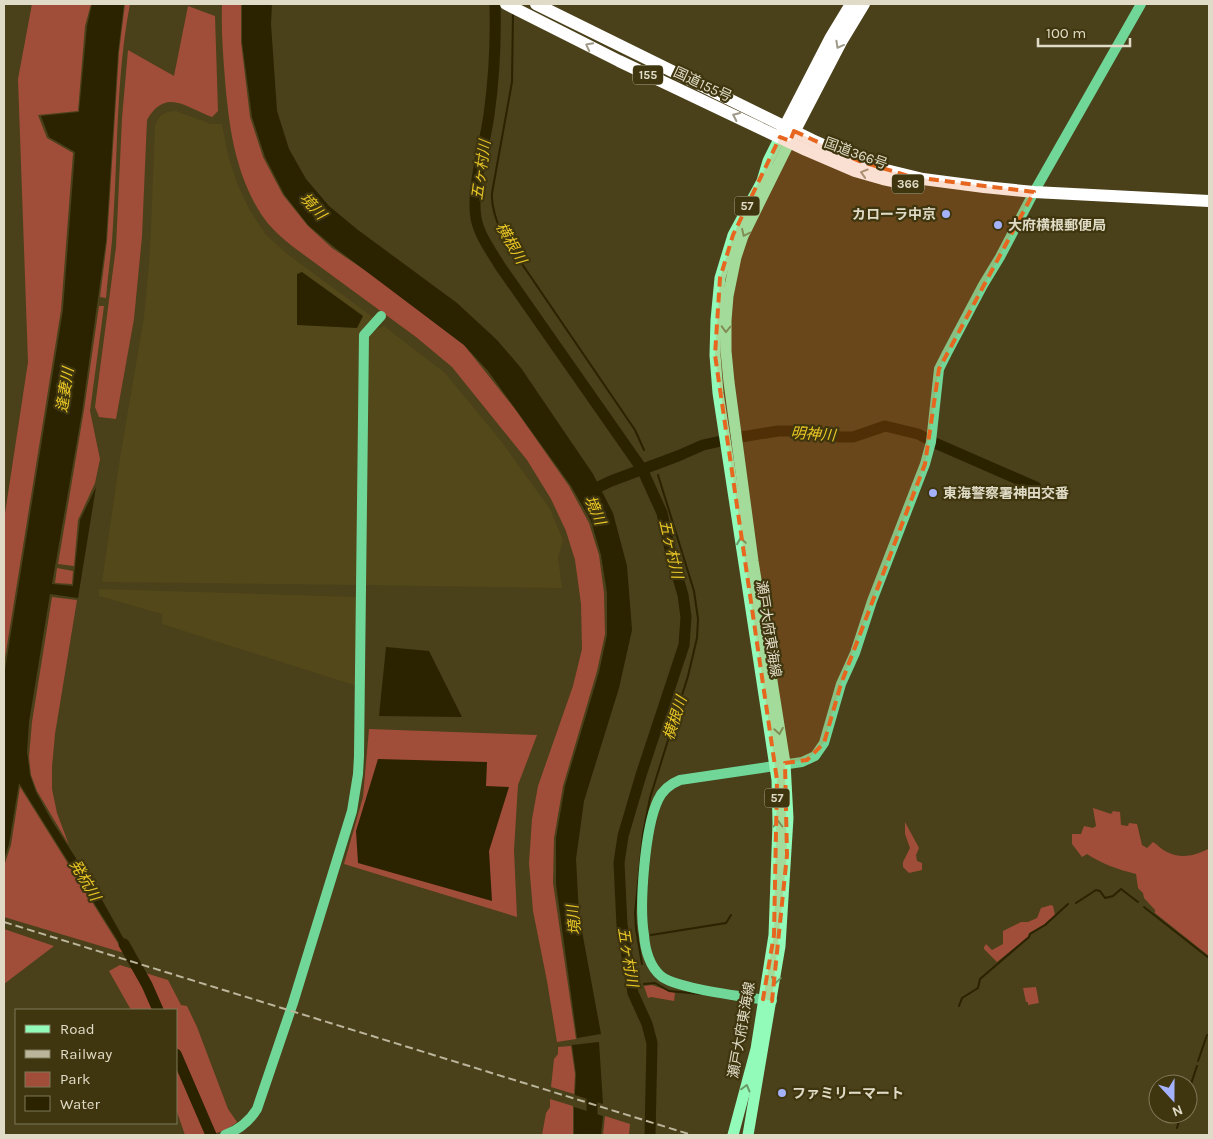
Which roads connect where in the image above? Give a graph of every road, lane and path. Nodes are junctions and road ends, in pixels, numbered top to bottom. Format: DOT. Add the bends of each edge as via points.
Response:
graph roads {
  1 [pos="506,4"];
  2 [pos="536,4"];
  3 [pos="851,4"];
  4 [pos="864,4"];
  5 [pos="1141,4"];
  6 [pos="787,134"];
  7 [pos="1034,192"];
  8 [pos="1209,201"];
  9 [pos="382,316"];
  10 [pos="734,459"];
  11 [pos="779,764"];
  12 [pos="768,1000"];
  13 [pos="225,1135"];
  14 [pos="732,1135"];
  15 [pos="748,1135"];
  6 -- 1 [label="highway, 国道155号 / 155, one-way" via="619,61"];
  2 -- 6 [label="highway, 国道155号 / 155"];
  3 -- 6 [label="highway" via="830,37"];
  4 -- 6 [label="highway, one-way"];
  5 -- 7 [label="street"];
  6 -- 7 [label="highway, 国道366号 / 366" via="912,177"];
  6 -- 10 [label="main road, 瀬戸大府東海線 / 57, one-way" via="743,236 732,270 726,351 736,429"];
  6 -- 10 [label="main road, 瀬戸大府東海線 / 57" via="768,161 762,181 734,235 720,278 715,355 718,394"];
  7 -- 8 [label="highway, 国道366号 / 366"];
  7 -- 11 [label="street" via="939,369 931,442 925,464 841,684 824,744 808,760"];
  9 -- 13 [label="street" via="364,335 359,756 355,796 293,1004 257,1109 243,1125"];
  10 -- 11 [label="main road, 瀬戸大府東海線 / 57"];
  11 -- 12 [label="main road, 瀬戸大府東海線 / 57" via="788,818 787,856 780,946"];
  11 -- 12 [label="street" via="689,778 671,784 658,800 650,830 642,925 653,967 666,980"];
  14 -- 12 [label="main road, 瀬戸大府東海線 / 57, one-way"];
  12 -- 15 [label="main road, 瀬戸大府東海線 / 57"];
}
